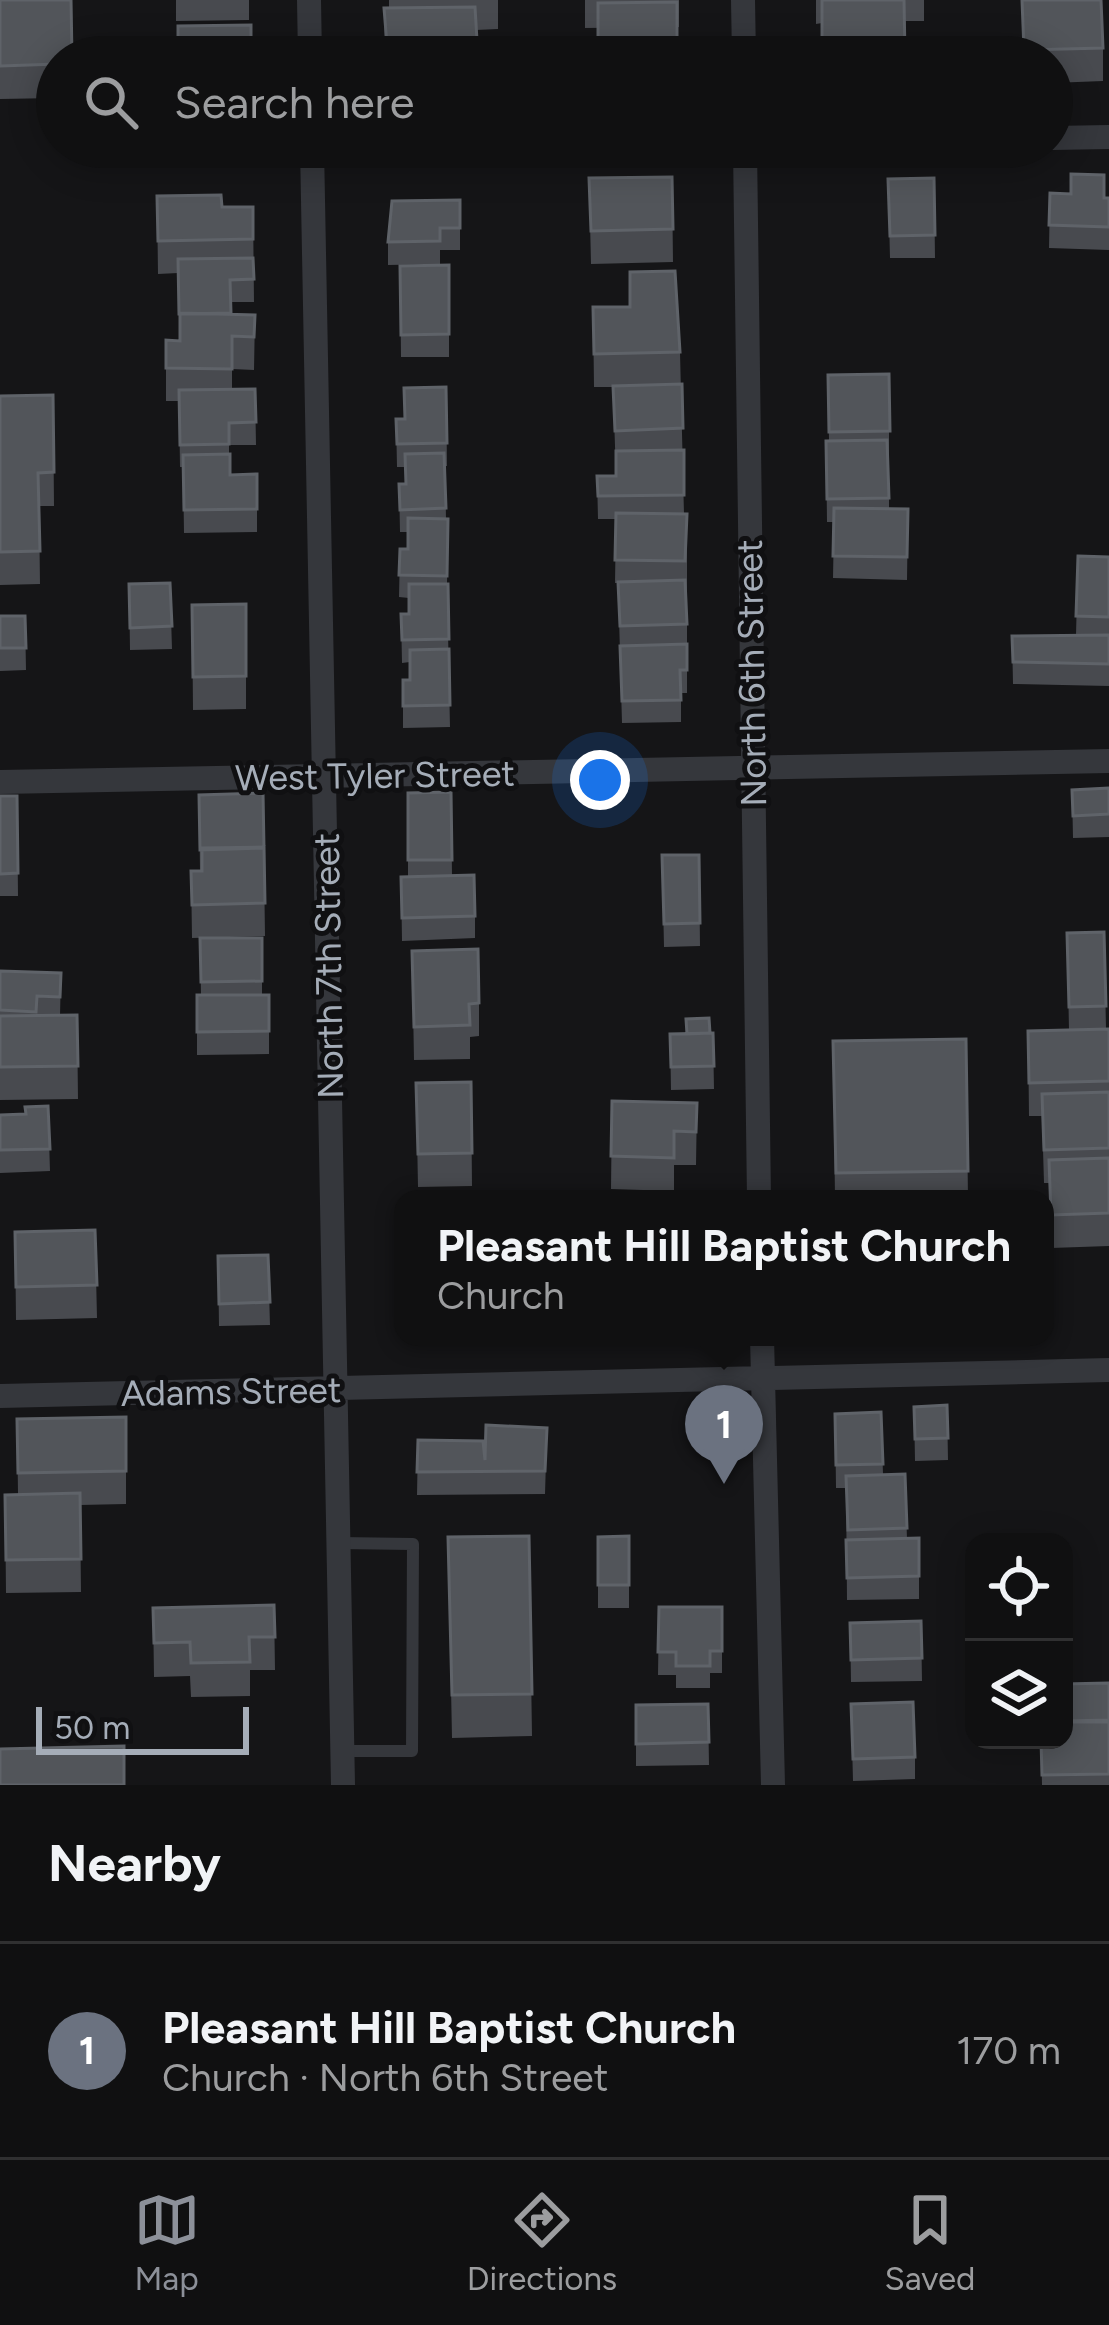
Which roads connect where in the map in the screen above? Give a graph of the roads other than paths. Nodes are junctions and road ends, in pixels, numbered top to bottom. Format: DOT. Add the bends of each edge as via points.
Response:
graph roads {
  1 [pos="309,0"];
  2 [pos="743,0"];
  3 [pos="310,36"];
  4 [pos="744,36"];
  5 [pos="1109,137"];
  6 [pos="1073,138"];
  7 [pos="312,168"];
  8 [pos="746,168"];
  9 [pos="1109,761"];
  10 [pos="751,768"];
  11 [pos="324,776"];
  12 [pos="0,782"];
  13 [pos="759,1190"];
  14 [pos="762,1346"];
  15 [pos="1109,1370"];
  16 [pos="763,1378"];
  17 [pos="336,1388"];
  18 [pos="0,1396"];
  19 [pos="339,1543"];
  20 [pos="342,1751"];
  21 [pos="343,1785"];
  22 [pos="773,1785"];
  1 -- 3 [label="street"];
  2 -- 4 [label="street"];
  5 -- 6 [label="street"];
  7 -- 11 [label="street, North 7th Street"];
  8 -- 10 [label="street, North 6th Street"];
  9 -- 10 [label="street, West Tyler Street"];
  10 -- 11 [label="street, West Tyler Street"];
  10 -- 13 [label="street, North 6th Street"];
  11 -- 12 [label="street, West Tyler Street"];
  11 -- 17 [label="street, North 7th Street"];
  14 -- 16 [label="street"];
  15 -- 16 [label="street, Adams Street"];
  16 -- 17 [label="street, Adams Street"];
  16 -- 22 [label="street"];
  17 -- 18 [label="street, Adams Street"];
  17 -- 19 [label="street, North 7th Street"];
  19 -- 20 [label="street, North 7th Street"];
  19 -- 20 [label="lane" via="413,1544 412,1751"];
  20 -- 21 [label="street, North 7th Street"];
}
